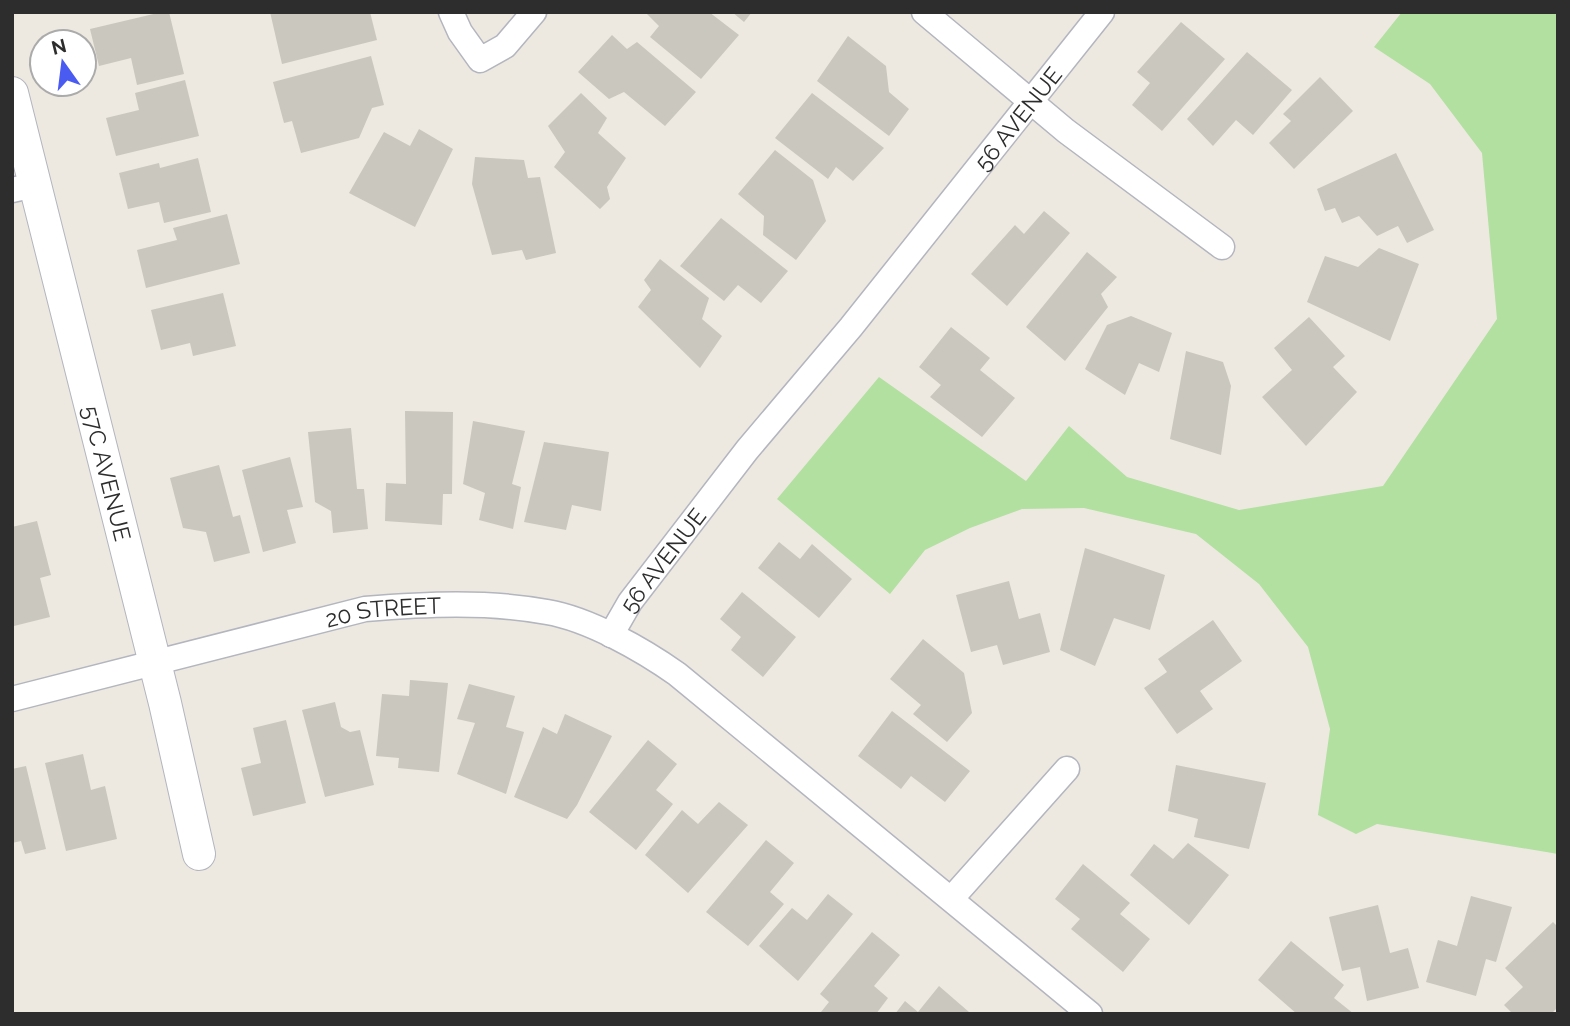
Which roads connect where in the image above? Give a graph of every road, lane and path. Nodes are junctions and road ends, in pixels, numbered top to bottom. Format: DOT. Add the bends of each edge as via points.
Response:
graph roads {
  1 [pos="451,12"];
  2 [pos="534,12"];
  3 [pos="924,12"];
  4 [pos="1102,12"];
  5 [pos="12,93"];
  6 [pos="1032,102"];
  7 [pos="23,188"];
  8 [pos="1222,247"];
  9 [pos="611,635"];
  10 [pos="155,663"];
  11 [pos="12,699"];
  12 [pos="1067,769"];
  13 [pos="199,854"];
  14 [pos="952,898"];
  15 [pos="1090,1014"];
  1 -- 2 [label="street" via="480,60 505,46"];
  3 -- 6 [label="street"];
  4 -- 6 [label="street, 56 AVENUE"];
  5 -- 7 [label="street, 57C AVENUE"];
  6 -- 8 [label="street"];
  6 -- 9 [label="street, 56 AVENUE" via="747,450 630,602"];
  7 -- 10 [label="street, 57C AVENUE"];
  9 -- 10 [label="street, 20 STREET" via="549,612 418,604 365,609"];
  9 -- 14 [label="street, 56 AVENUE" via="677,674"];
  10 -- 11 [label="street, 20 STREET"];
  10 -- 13 [label="street, 57C AVENUE"];
  12 -- 14 [label="street"];
  14 -- 15 [label="street, 56 AVENUE"];
}
